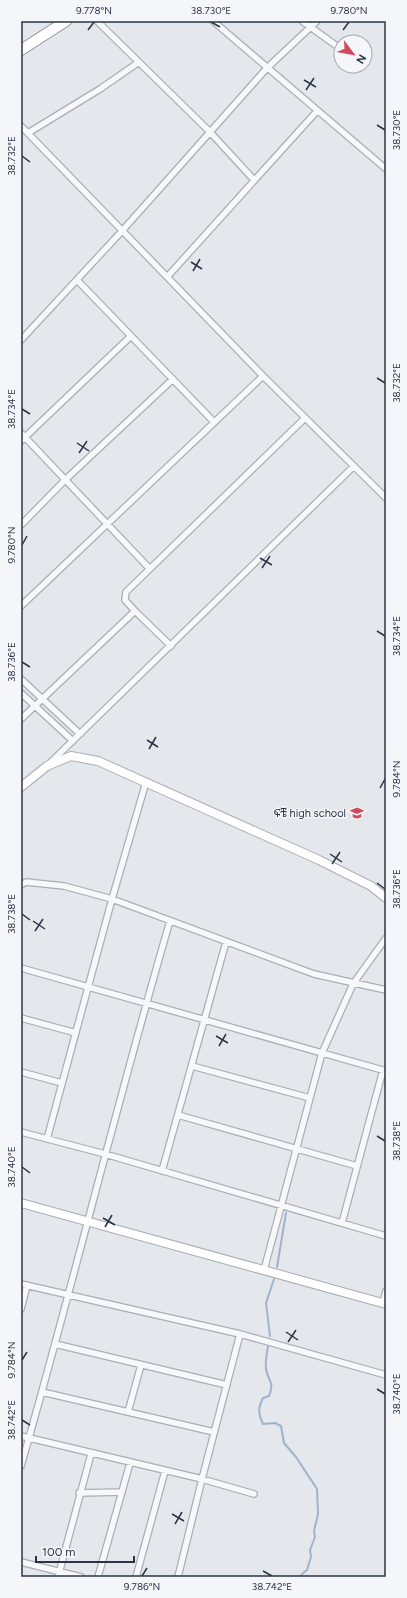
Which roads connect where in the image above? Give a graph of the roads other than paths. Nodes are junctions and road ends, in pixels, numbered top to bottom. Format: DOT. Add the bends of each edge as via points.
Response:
graph roads {
  1 [pos="66,21"];
  2 [pos="97,21"];
  3 [pos="213,21"];
  4 [pos="302,21"];
  5 [pos="317,21"];
  6 [pos="312,28"];
  7 [pos="333,43"];
  8 [pos="21,50"];
  9 [pos="139,62"];
  10 [pos="267,68"];
  11 [pos="317,111"];
  12 [pos="21,126"];
  13 [pos="210,132"];
  14 [pos="28,133"];
  15 [pos="386,169"];
  16 [pos="254,180"];
  17 [pos="122,231"];
  18 [pos="168,276"];
  19 [pos="77,280"];
  20 [pos="131,336"];
  21 [pos="21,340"];
  22 [pos="263,376"];
  23 [pos="173,379"];
  24 [pos="305,418"];
  25 [pos="214,422"];
  26 [pos="22,437"];
  27 [pos="353,466"];
  28 [pos="65,480"];
  29 [pos="386,498"];
  30 [pos="107,524"];
  31 [pos="21,525"];
  32 [pos="149,568"];
  33 [pos="21,605"];
  34 [pos="135,610"];
  35 [pos="171,646"];
  36 [pos="21,679"];
  37 [pos="21,693"];
  38 [pos="42,698"];
  39 [pos="35,705"];
  40 [pos="21,719"];
  41 [pos="80,734"];
  42 [pos="73,741"];
  43 [pos="47,766"];
  44 [pos="146,782"];
  45 [pos="21,787"];
  46 [pos="21,885"];
  47 [pos="386,898"];
  48 [pos="112,899"];
  49 [pos="170,921"];
  50 [pos="386,938"];
  51 [pos="226,942"];
  52 [pos="21,968"];
  53 [pos="353,984"];
  54 [pos="88,986"];
  55 [pos="386,990"];
  56 [pos="146,1003"];
  57 [pos="21,1018"];
  58 [pos="205,1019"];
  59 [pos="76,1033"];
  60 [pos="322,1053"];
  61 [pos="192,1066"];
  62 [pos="385,1071"];
  63 [pos="21,1072"];
  64 [pos="62,1083"];
  65 [pos="310,1098"];
  66 [pos="178,1115"];
  67 [pos="21,1132"];
  68 [pos="47,1139"];
  69 [pos="296,1149"];
  70 [pos="105,1154"];
  71 [pos="358,1166"];
  72 [pos="162,1171"];
  73 [pos="21,1203"];
  74 [pos="280,1205"];
  75 [pos="88,1222"];
  76 [pos="342,1223"];
  77 [pos="386,1236"];
  78 [pos="264,1270"];
  79 [pos="24,1285"];
  80 [pos="386,1291"];
  81 [pos="67,1296"];
  82 [pos="384,1304"];
  83 [pos="21,1310"];
  84 [pos="240,1334"];
  85 [pos="55,1344"];
  86 [pos="141,1364"];
  87 [pos="386,1375"];
  88 [pos="227,1384"];
  89 [pos="42,1392"];
  90 [pos="128,1412"];
  91 [pos="214,1432"];
  92 [pos="21,1436"];
  93 [pos="29,1438"];
  94 [pos="91,1454"];
  95 [pos="130,1463"];
  96 [pos="21,1466"];
  97 [pos="165,1472"];
  98 [pos="202,1479"];
  99 [pos="122,1492"];
  100 [pos="79,1493"];
  101 [pos="254,1494"];
  102 [pos="21,1562"];
  103 [pos="59,1574"];
  104 [pos="81,1577"];
  105 [pos="98,1577"];
  106 [pos="136,1577"];
  107 [pos="178,1577"];
  1 -- 8 [label="highway"];
  2 -- 9 [label="street"];
  3 -- 10 [label="street"];
  4 -- 6 [label="street"];
  5 -- 6 [label="street"];
  6 -- 7 [label="street"];
  6 -- 10 [label="street"];
  9 -- 13 [label="street"];
  9 -- 14 [label="street"];
  10 -- 11 [label="street"];
  10 -- 13 [label="street"];
  11 -- 15 [label="street"];
  11 -- 16 [label="street"];
  12 -- 14 [label="street"];
  13 -- 16 [label="street"];
  13 -- 17 [label="street"];
  14 -- 17 [label="street"];
  16 -- 18 [label="street"];
  17 -- 18 [label="street"];
  17 -- 19 [label="street"];
  18 -- 22 [label="street"];
  19 -- 20 [label="street"];
  19 -- 21 [label="street"];
  20 -- 23 [label="street"];
  20 -- 26 [label="street"];
  22 -- 24 [label="street"];
  22 -- 25 [label="street"];
  23 -- 25 [label="street"];
  23 -- 28 [label="street"];
  24 -- 27 [label="street"];
  24 -- 32 [label="street"];
  25 -- 30 [label="street"];
  26 -- 28 [label="street"];
  27 -- 29 [label="street"];
  27 -- 35 [label="street"];
  28 -- 30 [label="street"];
  28 -- 31 [label="street"];
  30 -- 32 [label="street"];
  30 -- 33 [label="street"];
  32 -- 34 [label="street" via="126,592 124,600"];
  34 -- 35 [label="street"];
  34 -- 38 [label="street"];
  35 -- 41 [label="street"];
  36 -- 38 [label="street"];
  37 -- 39 [label="street"];
  38 -- 39 [label="street"];
  38 -- 41 [label="street"];
  39 -- 40 [label="street"];
  39 -- 42 [label="street"];
  41 -- 42 [label="street"];
  42 -- 43 [label="street"];
  43 -- 44 [label="street" via="71,756 98,761"];
  43 -- 45 [label="street"];
  44 -- 47 [label="street" via="319,860 371,886"];
  44 -- 48 [label="street"];
  46 -- 48 [label="street" via="26,882 64,886"];
  48 -- 49 [label="street"];
  48 -- 54 [label="street"];
  49 -- 51 [label="street"];
  49 -- 56 [label="street"];
  50 -- 53 [label="street"];
  51 -- 53 [label="street" via="314,974"];
  51 -- 58 [label="street"];
  52 -- 54 [label="street"];
  53 -- 55 [label="street"];
  53 -- 60 [label="street"];
  54 -- 56 [label="street"];
  54 -- 59 [label="street"];
  56 -- 58 [label="street"];
  56 -- 70 [label="street"];
  57 -- 59 [label="street"];
  58 -- 60 [label="street"];
  58 -- 61 [label="street"];
  59 -- 64 [label="street"];
  60 -- 62 [label="street"];
  60 -- 65 [label="street"];
  61 -- 65 [label="street"];
  61 -- 66 [label="street"];
  62 -- 71 [label="street"];
  63 -- 64 [label="street"];
  64 -- 68 [label="street"];
  65 -- 69 [label="street"];
  66 -- 69 [label="street"];
  66 -- 72 [label="street"];
  67 -- 68 [label="street"];
  68 -- 70 [label="street"];
  69 -- 71 [label="street"];
  69 -- 74 [label="street"];
  70 -- 72 [label="street"];
  70 -- 75 [label="street"];
  71 -- 76 [label="street"];
  72 -- 74 [label="street"];
  73 -- 75 [label="street"];
  74 -- 76 [label="street"];
  74 -- 78 [label="street"];
  75 -- 78 [label="street"];
  75 -- 81 [label="street"];
  76 -- 77 [label="street"];
  78 -- 82 [label="street"];
  79 -- 81 [label="street"];
  79 -- 83 [label="street"];
  80 -- 82 [label="street"];
  81 -- 84 [label="street"];
  81 -- 85 [label="street"];
  84 -- 87 [label="street"];
  84 -- 88 [label="street"];
  85 -- 86 [label="street"];
  85 -- 89 [label="street"];
  86 -- 88 [label="street"];
  86 -- 90 [label="street"];
  88 -- 91 [label="street"];
  89 -- 90 [label="street"];
  89 -- 93 [label="street"];
  90 -- 91 [label="street"];
  91 -- 98 [label="street"];
  92 -- 93 [label="street"];
  93 -- 94 [label="street"];
  93 -- 96 [label="street"];
  94 -- 95 [label="street"];
  94 -- 100 [label="street"];
  95 -- 97 [label="street"];
  95 -- 99 [label="street"];
  97 -- 98 [label="street"];
  97 -- 106 [label="street"];
  98 -- 101 [label="street"];
  98 -- 107 [label="street"];
  99 -- 100 [label="street"];
  99 -- 105 [label="street"];
  100 -- 103 [label="street"];
  102 -- 103 [label="street"];
  103 -- 104 [label="street"];
}
